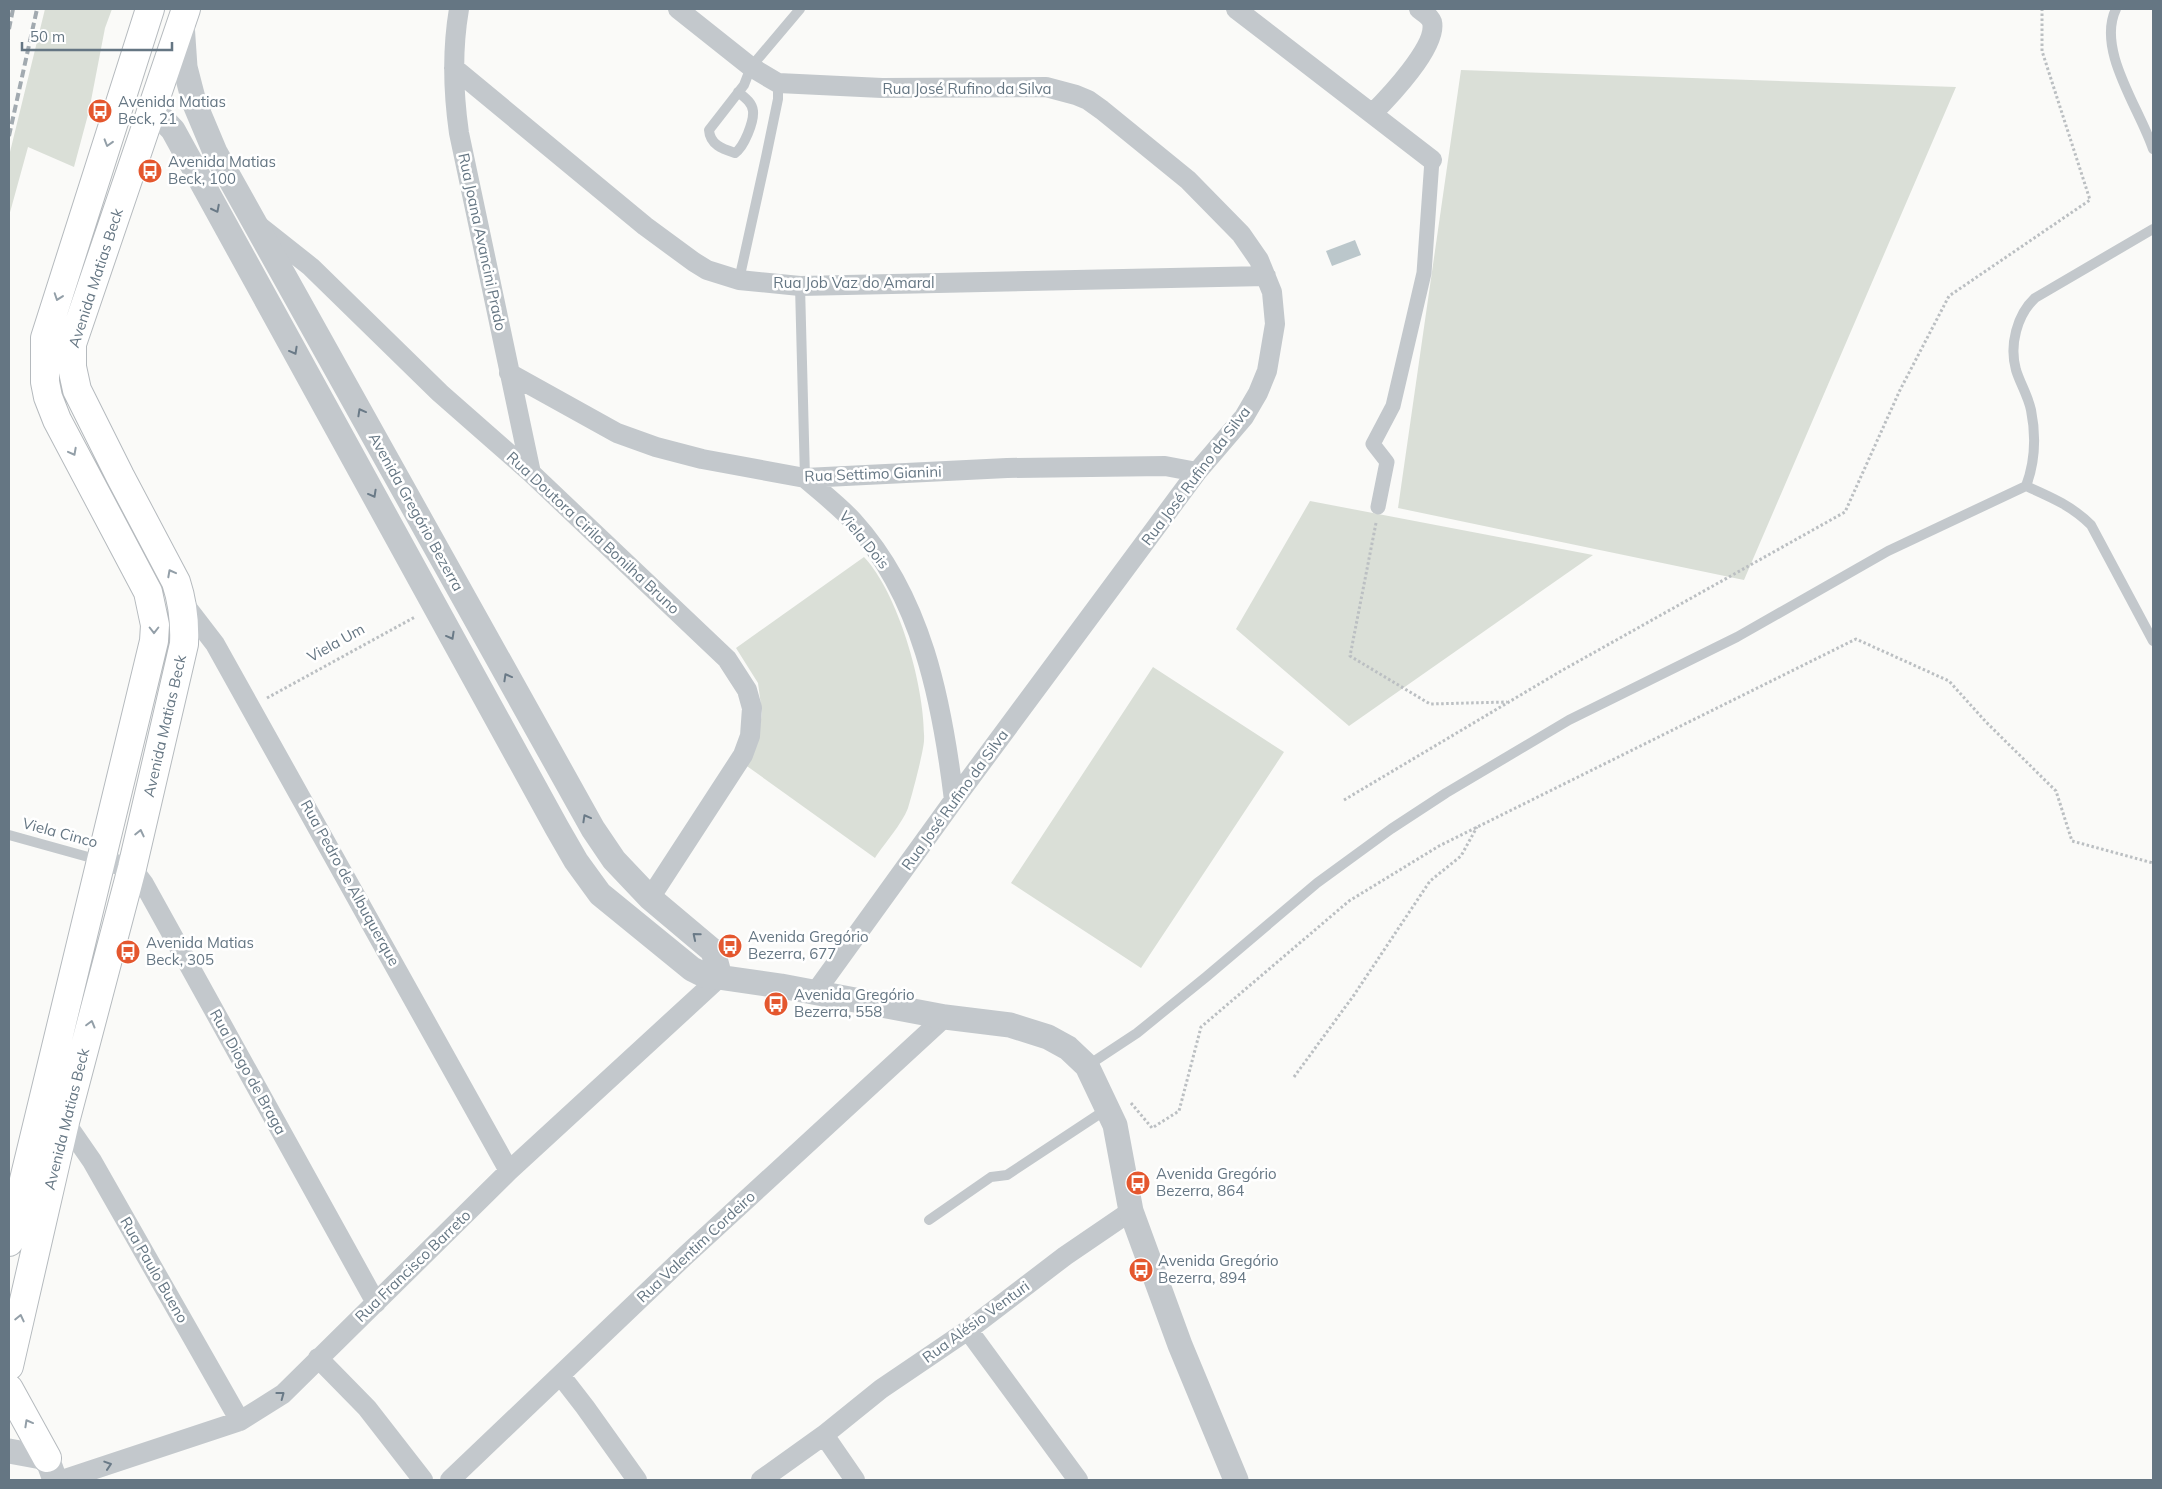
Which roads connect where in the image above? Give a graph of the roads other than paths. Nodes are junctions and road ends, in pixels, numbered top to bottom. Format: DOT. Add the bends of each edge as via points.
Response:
graph roads {
  1 [pos="150,9"];
  2 [pos="459,9"];
  3 [pos="678,9"];
  4 [pos="800,9"];
  5 [pos="1236,9"];
  6 [pos="1419,9"];
  7 [pos="2116,9"];
  8 [pos="184,16"];
  9 [pos="138,46"];
  10 [pos="751,67"];
  11 [pos="454,68"];
  12 [pos="778,83"];
  13 [pos="738,92"];
  14 [pos="153,109"];
  15 [pos="1372,114"];
  16 [pos="2153,149"];
  17 [pos="1432,160"];
  18 [pos="256,223"];
  19 [pos="2153,228"];
  20 [pos="1266,276"];
  21 [pos="739,280"];
  22 [pos="800,286"];
  23 [pos="509,373"];
  24 [pos="1198,472"];
  25 [pos="532,473"];
  26 [pos="805,478"];
  27 [pos="2026,486"];
  28 [pos="1378,508"];
  29 [pos="182,601"];
  30 [pos="2153,641"];
  31 [pos="954,800"];
  32 [pos="9,835"];
  33 [pos="102,861"];
  34 [pos="132,868"];
  35 [pos="650,898"];
  36 [pos="720,977"];
  37 [pos="814,994"];
  38 [pos="945,1016"];
  39 [pos="1087,1066"];
  40 [pos="1118,1105"];
  41 [pos="65,1122"];
  42 [pos="509,1171"];
  43 [pos="1131,1211"];
  44 [pos="929,1220"];
  45 [pos="9,1242"];
  46 [pos="376,1303"];
  47 [pos="968,1330"];
  48 [pos="318,1358"];
  49 [pos="9,1366"];
  50 [pos="560,1376"];
  51 [pos="9,1389"];
  52 [pos="240,1421"];
  53 [pos="824,1435"];
  54 [pos="9,1450"];
  55 [pos="51,1469"];
  56 [pos="62,1480"];
  57 [pos="423,1480"];
  58 [pos="450,1480"];
  59 [pos="637,1480"];
  60 [pos="761,1480"];
  61 [pos="855,1480"];
  62 [pos="1078,1480"];
  63 [pos="1236,1480"];
  1 -- 9 [label="main road"];
  2 -- 11 [label="street, Rua Joana Avancini Prado" via="454,37"];
  3 -- 10 [label="street, Rua José Rufino da Silva"];
  4 -- 10 [label="lane"];
  5 -- 15 [label="street"];
  6 -- 15 [label="street" via="1430,18 1432,36 1416,64"];
  7 -- 16 [label="lane" via="2110,38 2113,57"];
  8 -- 14 [label="main road, Avenida Matias Beck"];
  8 -- 18 [label="street, Avenida Gregório Bezerra" via="185,66 194,102 215,152"];
  9 -- 14 [label="main road" via="137,71"];
  9 -- 33 [label="main road, Avenida Matias Beck, one-way" via="48,324 44,350 45,382 57,420 143,581 155,625 154,641"];
  10 -- 12 [label="street, Rua José Rufino da Silva"];
  10 -- 13 [label="lane"];
  11 -- 21 [label="street, Rua Job Vaz do Amaral" via="645,226 707,270"];
  11 -- 23 [label="street, Rua Joana Avancini Prado" via="459,133"];
  12 -- 20 [label="street, Rua José Rufino da Silva" via="882,88 1046,87 1076,95 1102,110 1188,180 1241,234"];
  12 -- 21 [label="lane" via="778,99"];
  13 -- 13 [label="lane" via="748,100 753,111 744,145 735,153 720,148 712,141 709,130"];
  29 -- 14 [label="main road, Avenida Matias Beck, one-way" via="176,582 77,390 72,367 72,344"];
  14 -- 36 [label="street, Avenida Gregório Bezerra, one-way" via="173,130 576,861 600,894 692,969"];
  15 -- 17 [label="street"];
  17 -- 28 [label="street" via="1424,273 1393,406 1373,444 1386,462"];
  18 -- 25 [label="street, Rua Doutora Cirila Bonilha Bruno" via="310,267 440,393"];
  35 -- 18 [label="street, Avenida Gregório Bezerra, one-way" via="614,860 593,830"];
  19 -- 27 [label="lane" via="2034,298 2025,308 2015,337 2015,368 2031,409 2033,458"];
  20 -- 22 [label="street, Rua Job Vaz do Amaral"];
  20 -- 24 [label="street, Rua José Rufino da Silva" via="1275,307 1267,371 1244,417"];
  21 -- 22 [label="street, Rua Job Vaz do Amaral"];
  22 -- 26 [label="lane"];
  23 -- 25 [label="street, Rua Joana Avancini Prado"];
  23 -- 26 [label="street, Rua Settimo Gianini" via="617,433 702,459"];
  24 -- 26 [label="street, Rua Settimo Gianini" via="1165,466 1016,468"];
  24 -- 31 [label="street, Rua José Rufino da Silva"];
  25 -- 35 [label="street, Rua Doutora Cirila Bonilha Bruno" via="727,659 746,690 752,708 750,736 744,755"];
  26 -- 31 [label="street, Viela Dois" via="853,521 886,565 910,610 935,681 947,740"];
  27 -- 30 [label="lane" via="2071,508 2090,525"];
  27 -- 39 [label="lane" via="1888,551 1737,637 1569,720 1446,793 1317,883 1137,1033"];
  34 -- 29 [label="main road, Avenida Matias Beck, one-way" via="184,644"];
  29 -- 42 [label="street, Rua Pedro de Albuquerque" via="215,644 252,707"];
  31 -- 37 [label="street, Rua José Rufino da Silva"];
  32 -- 33 [label="lane, Viela Cinco"];
  33 -- 34 [label="street"];
  33 -- 45 [label="main road, Avenida Matias Beck"];
  41 -- 34 [label="main road, Avenida Matias Beck, one-way"];
  34 -- 46 [label="street, Rua Diogo de Braga" via="144,884"];
  36 -- 35 [label="street, Avenida Gregório Bezerra, one-way" via="713,951"];
  36 -- 37 [label="street, Avenida Gregório Bezerra"];
  36 -- 42 [label="street, Rua Francisco Barreto"];
  37 -- 38 [label="street, Avenida Gregório Bezerra"];
  38 -- 39 [label="street, Avenida Gregório Bezerra" via="1010,1025 1048,1037 1068,1048"];
  38 -- 50 [label="street, Rua Valentim Cordeiro"];
  39 -- 40 [label="street, Avenida Gregório Bezerra"];
  40 -- 43 [label="street, Avenida Gregório Bezerra" via="1115,1125"];
  40 -- 44 [label="lane" via="1008,1175 991,1177"];
  49 -- 41 [label="main road, Avenida Matias Beck, one-way"];
  41 -- 52 [label="street, Rua Paulo Bueno" via="92,1161"];
  42 -- 46 [label="street, Rua Francisco Barreto"];
  43 -- 47 [label="street, Rua Alésio Venturi" via="1065,1256"];
  43 -- 63 [label="street, Avenida Gregório Bezerra" via="1180,1345"];
  46 -- 48 [label="street, Rua Francisco Barreto"];
  47 -- 53 [label="street, Rua Alésio Venturi" via="882,1389"];
  47 -- 62 [label="street"];
  52 -- 48 [label="street, Rua Francisco Barreto, one-way" via="283,1394"];
  48 -- 57 [label="street" via="366,1408"];
  50 -- 58 [label="street, Rua Valentim Cordeiro"];
  50 -- 59 [label="street"];
  55 -- 51 [label="main road, one-way"];
  56 -- 52 [label="street, Rua Francisco Barreto, one-way"];
  53 -- 60 [label="street, Rua Alésio Venturi"];
  53 -- 61 [label="street"];
  54 -- 55 [label="street"];
}
